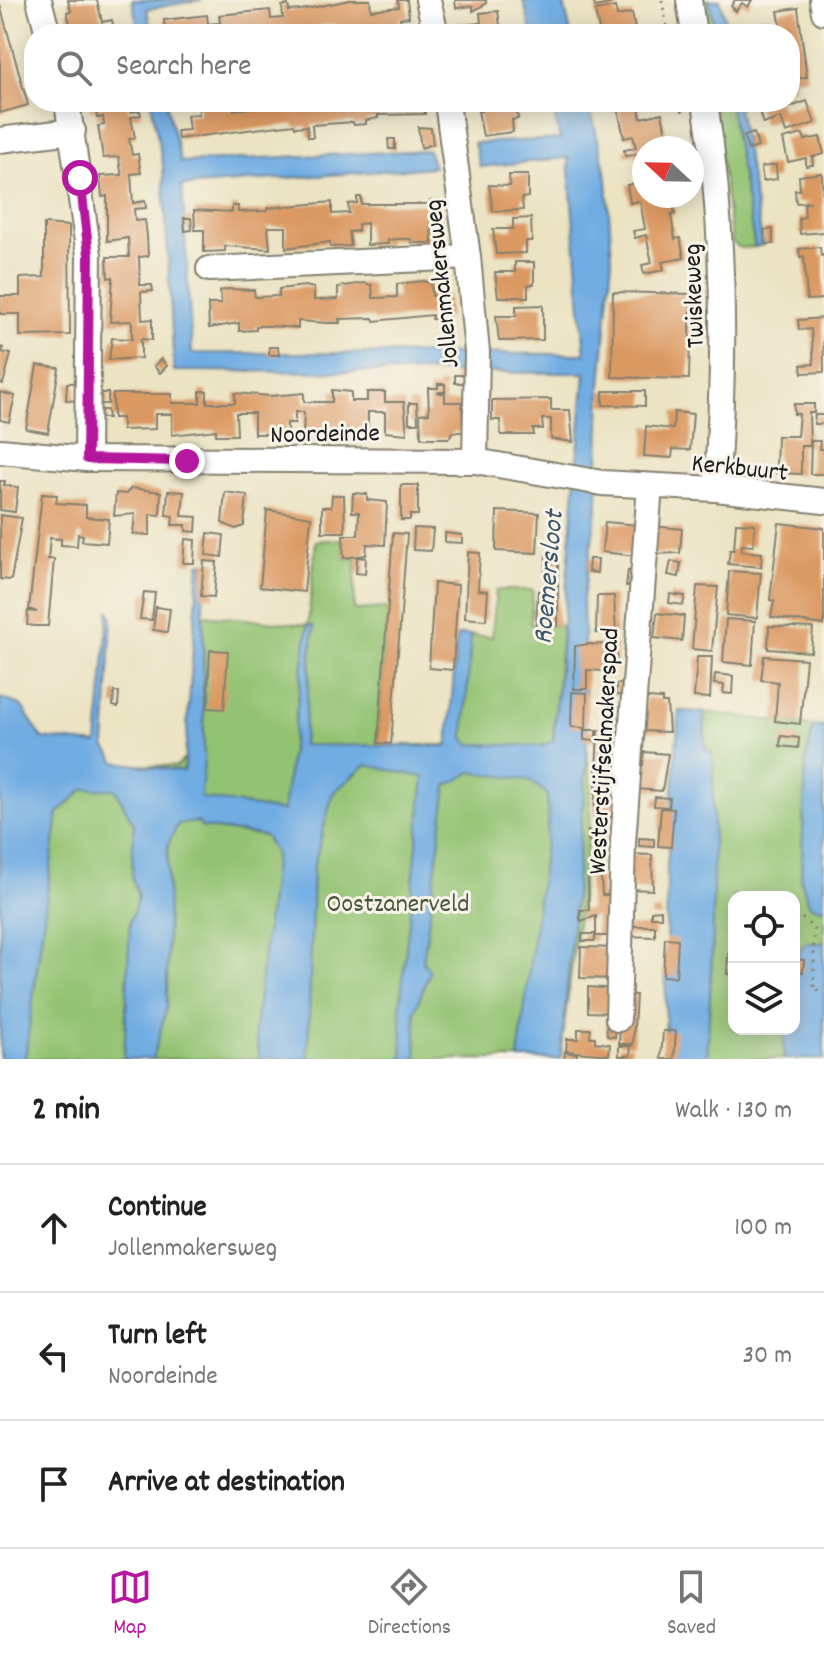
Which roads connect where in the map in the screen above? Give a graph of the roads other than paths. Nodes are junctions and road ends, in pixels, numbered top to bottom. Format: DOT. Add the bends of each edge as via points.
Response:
graph roads {
  1 [pos="39,0"];
  2 [pos="428,0"];
  3 [pos="689,0"];
  4 [pos="822,0"];
  5 [pos="824,12"];
  6 [pos="45,24"];
  7 [pos="434,24"];
  8 [pos="693,24"];
  9 [pos="69,112"];
  10 [pos="448,112"];
  11 [pos="707,112"];
  12 [pos="73,131"];
  13 [pos="0,140"];
  14 [pos="468,257"];
  15 [pos="209,269"];
  16 [pos="0,451"];
  17 [pos="87,459"];
  18 [pos="475,461"];
  19 [pos="650,486"];
  20 [pos="716,489"];
  21 [pos="824,501"];
  22 [pos="618,1019"];
  1 -- 6 [label="street"];
  2 -- 7 [label="street"];
  3 -- 8 [label="street"];
  4 -- 5 [label="street"];
  9 -- 12 [label="street"];
  10 -- 14 [label="street, Jollenmakersweg"];
  11 -- 20 [label="street, Twiskeweg" via="715,168 722,360"];
  12 -- 13 [label="street"];
  12 -- 17 [label="street" via="89,255"];
  14 -- 15 [label="street"];
  14 -- 18 [label="street, Jollenmakersweg" via="477,364"];
  16 -- 17 [label="street, Noordeinde"];
  17 -- 18 [label="street, Noordeinde"];
  18 -- 19 [label="street, Noordeinde"];
  19 -- 20 [label="street, Kerkbuurt"];
  19 -- 22 [label="street, Westerstijfselmakerspad" via="623,842"];
  20 -- 21 [label="street, Kerkbuurt"];
}
